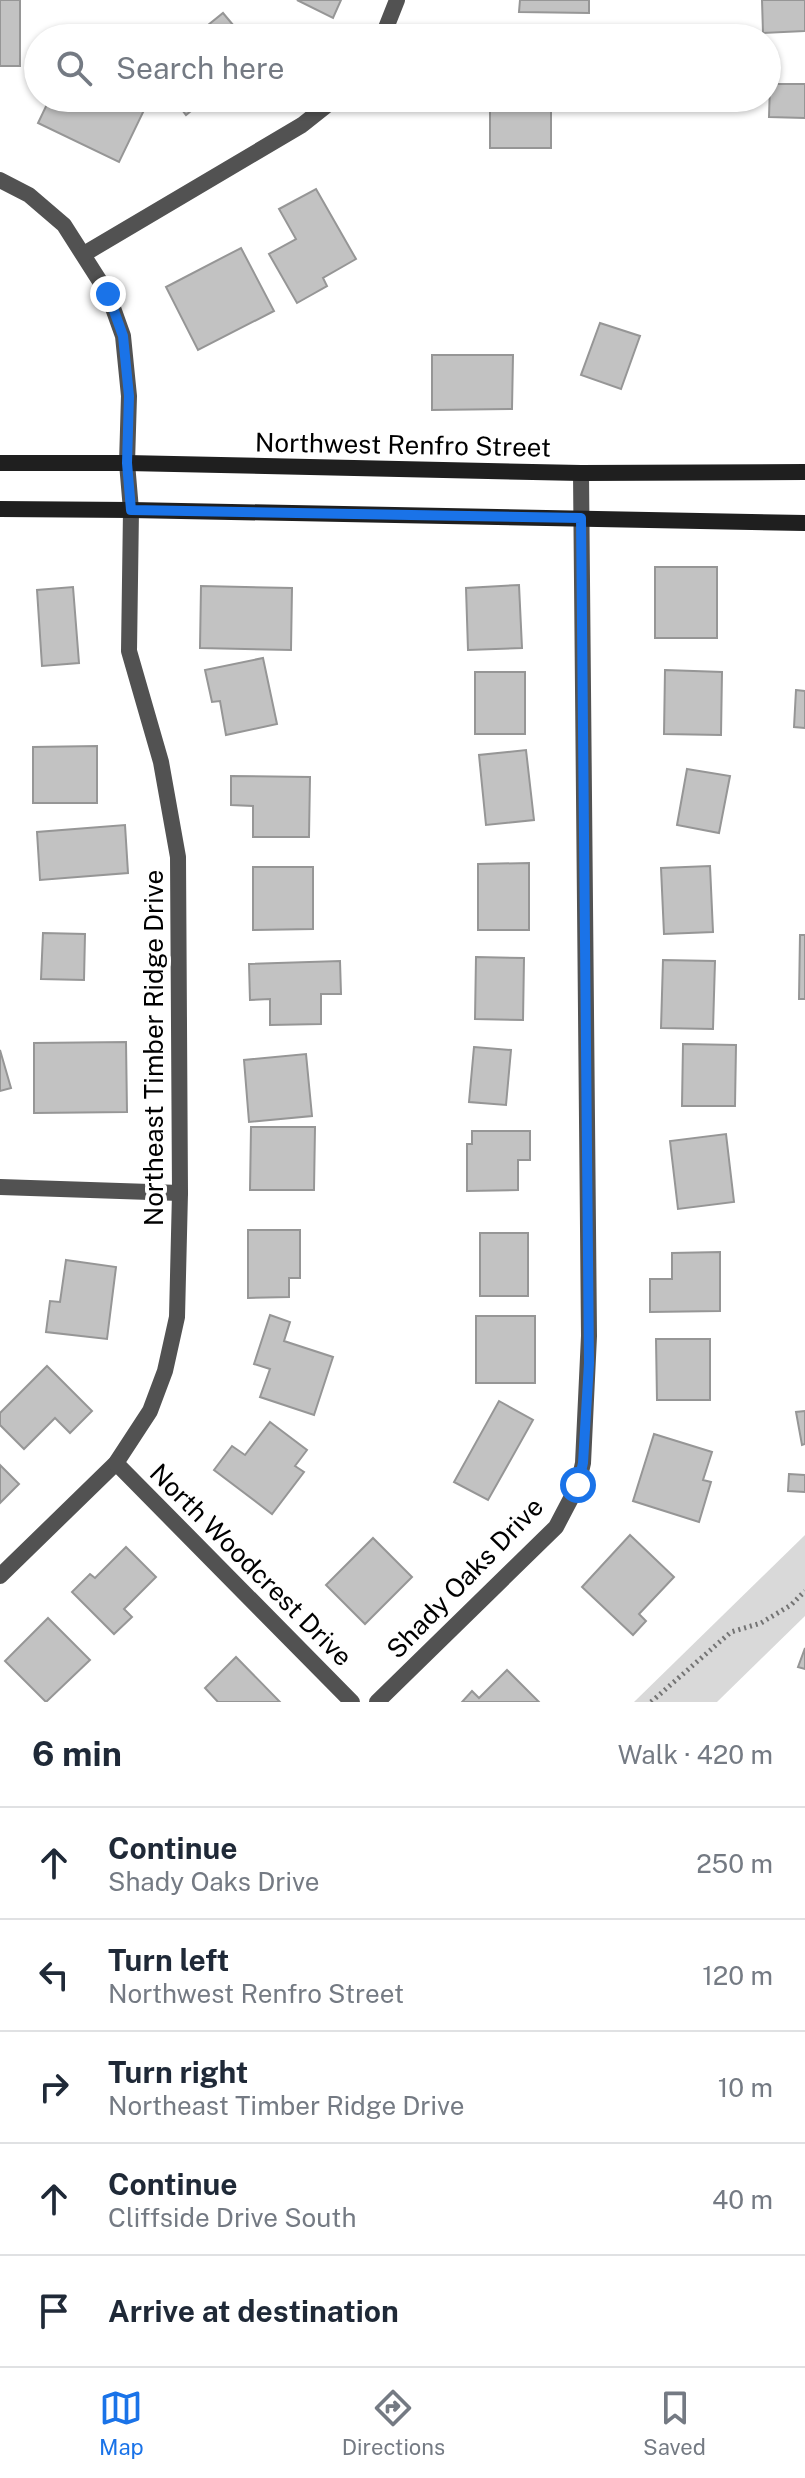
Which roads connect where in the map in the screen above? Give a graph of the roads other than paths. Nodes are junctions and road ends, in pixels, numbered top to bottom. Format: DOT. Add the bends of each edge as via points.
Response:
graph roads {
  1 [pos="397,0"];
  2 [pos="388,24"];
  3 [pos="318,112"];
  4 [pos="0,180"];
  5 [pos="84,254"];
  6 [pos="0,463"];
  7 [pos="127,463"];
  8 [pos="805,472"];
  9 [pos="581,473"];
  10 [pos="0,509"];
  11 [pos="131,510"];
  12 [pos="581,518"];
  13 [pos="805,523"];
  14 [pos="0,1187"];
  15 [pos="180,1193"];
  16 [pos="116,1463"];
  17 [pos="0,1576"];
  18 [pos="352,1702"];
  19 [pos="377,1702"];
  1 -- 2 [label="street"];
  3 -- 5 [label="street"];
  4 -- 5 [label="street, Northeast Timber Ridge Drive" via="29,195 64,225"];
  5 -- 7 [label="street, Northeast Timber Ridge Drive" via="108,294 123,336 129,396"];
  6 -- 7 [label="main road, Northwest Renfro Street"];
  7 -- 9 [label="main road, Northwest Renfro Street"];
  7 -- 11 [label="street, Northeast Timber Ridge Drive"];
  8 -- 9 [label="main road, Northwest Renfro Street"];
  9 -- 12 [label="street, Shady Oaks Drive"];
  10 -- 11 [label="main road"];
  11 -- 12 [label="main road"];
  11 -- 15 [label="street, Northeast Timber Ridge Drive" via="129,651 161,762 178,857"];
  12 -- 13 [label="main road"];
  12 -- 19 [label="street, Shady Oaks Drive" via="589,1336 583,1463 556,1527"];
  14 -- 15 [label="street"];
  15 -- 16 [label="street, Northeast Timber Ridge Drive" via="177,1317 165,1371 150,1411"];
  16 -- 17 [label="street, Northeast Timber Ridge Drive"];
  16 -- 18 [label="street, North Woodcrest Drive"];
}
